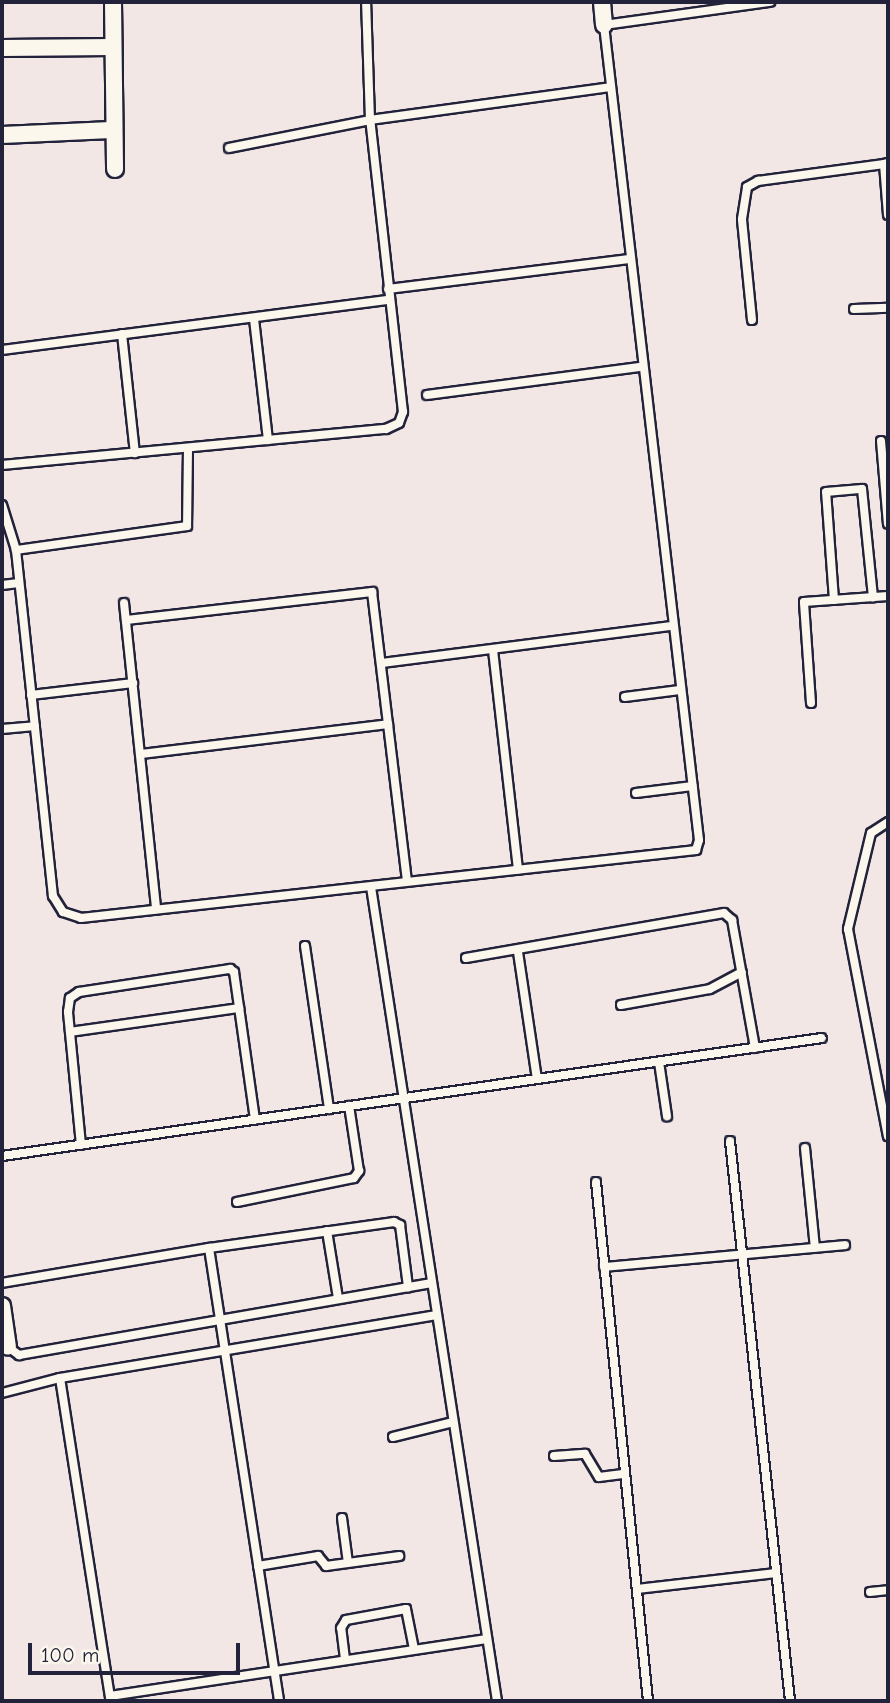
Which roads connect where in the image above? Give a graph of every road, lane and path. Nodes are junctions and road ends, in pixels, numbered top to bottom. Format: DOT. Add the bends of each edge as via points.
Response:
graph roads {
  1 [pos="113,2"];
  2 [pos="366,2"];
  3 [pos="602,2"];
  4 [pos="770,2"];
  5 [pos="604,25"];
  6 [pos="112,47"];
  7 [pos="2,48"];
  8 [pos="610,87"];
  9 [pos="370,120"];
  10 [pos="111,130"];
  11 [pos="2,135"];
  12 [pos="229,148"];
  13 [pos="886,164"];
  14 [pos="115,170"];
  15 [pos="888,215"];
  16 [pos="629,259"];
  17 [pos="388,289"];
  18 [pos="389,300"];
  19 [pos="855,309"];
  20 [pos="888,309"];
  21 [pos="254,319"];
  22 [pos="752,320"];
  23 [pos="122,334"];
  24 [pos="2,350"];
  25 [pos="641,367"];
  26 [pos="427,395"];
  27 [pos="268,440"];
  28 [pos="881,441"];
  29 [pos="188,448"];
  30 [pos="135,453"];
  31 [pos="2,465"];
  32 [pos="2,505"];
  33 [pos="888,524"];
  34 [pos="16,550"];
  35 [pos="19,583"];
  36 [pos="2,584"];
  37 [pos="888,596"];
  38 [pos="873,597"];
  39 [pos="834,600"];
  40 [pos="124,603"];
  41 [pos="126,620"];
  42 [pos="672,626"];
  43 [pos="493,650"];
  44 [pos="382,663"];
  45 [pos="133,683"];
  46 [pos="680,690"];
  47 [pos="31,695"];
  48 [pos="625,697"];
  49 [pos="811,703"];
  50 [pos="388,724"];
  51 [pos="34,726"];
  52 [pos="2,729"];
  53 [pos="141,754"];
  54 [pos="693,786"];
  55 [pos="636,793"];
  56 [pos="888,822"];
  57 [pos="518,870"];
  58 [pos="407,881"];
  59 [pos="371,887"];
  60 [pos="156,909"];
  61 [pos="305,946"];
  62 [pos="518,952"];
  63 [pos="466,958"];
  64 [pos="741,972"];
  65 [pos="621,1005"];
  66 [pos="240,1008"];
  67 [pos="70,1032"];
  68 [pos="822,1038"];
  69 [pos="755,1048"];
  70 [pos="659,1062"];
  71 [pos="537,1079"];
  72 [pos="406,1098"];
  73 [pos="349,1106"];
  74 [pos="329,1109"];
  75 [pos="667,1115"];
  76 [pos="255,1120"];
  77 [pos="888,1136"];
  78 [pos="730,1141"];
  79 [pos="81,1145"];
  80 [pos="805,1148"];
  81 [pos="2,1156"];
  82 [pos="596,1182"];
  83 [pos="237,1202"];
  84 [pos="327,1231"];
  85 [pos="845,1245"];
  86 [pos="209,1248"];
  87 [pos="815,1248"];
  88 [pos="741,1255"];
  89 [pos="604,1266"];
  90 [pos="2,1283"];
  91 [pos="432,1283"];
  92 [pos="408,1287"];
  93 [pos="338,1298"];
  94 [pos="2,1306"];
  95 [pos="437,1315"];
  96 [pos="220,1317"];
  97 [pos="8,1347"];
  98 [pos="225,1349"];
  99 [pos="61,1378"];
  100 [pos="2,1393"];
  101 [pos="453,1422"];
  102 [pos="393,1437"];
  103 [pos="554,1456"];
  104 [pos="625,1474"];
  105 [pos="342,1518"];
  106 [pos="399,1556"];
  107 [pos="348,1563"];
  108 [pos="258,1566"];
  109 [pos="776,1573"];
  110 [pos="637,1589"];
  111 [pos="888,1590"];
  112 [pos="870,1592"];
  113 [pos="487,1639"];
  114 [pos="414,1649"];
  115 [pos="345,1659"];
  116 [pos="274,1669"];
  117 [pos="110,1699"];
  118 [pos="279,1701"];
  119 [pos="496,1701"];
  120 [pos="648,1701"];
  121 [pos="790,1701"];
  1 -- 6 [label="street"];
  2 -- 9 [label="lane"];
  3 -- 5 [label="street"];
  4 -- 5 [label="lane"];
  5 -- 8 [label="lane"];
  6 -- 7 [label="street"];
  6 -- 10 [label="street"];
  8 -- 9 [label="lane"];
  8 -- 16 [label="lane"];
  9 -- 12 [label="lane"];
  9 -- 17 [label="lane"];
  10 -- 11 [label="street"];
  10 -- 14 [label="street"];
  13 -- 15 [label="lane"];
  13 -- 22 [label="lane" via="758,181 747,187 742,219"];
  16 -- 17 [label="lane"];
  16 -- 25 [label="lane"];
  17 -- 18 [label="lane"];
  18 -- 21 [label="lane"];
  18 -- 27 [label="lane" via="403,412 398,423 386,429"];
  19 -- 20 [label="lane"];
  21 -- 23 [label="lane"];
  21 -- 27 [label="lane"];
  23 -- 24 [label="lane"];
  23 -- 30 [label="lane"];
  25 -- 26 [label="lane"];
  25 -- 42 [label="lane"];
  27 -- 29 [label="lane"];
  28 -- 33 [label="lane"];
  29 -- 30 [label="lane"];
  29 -- 34 [label="lane" via="187,526"];
  30 -- 31 [label="lane"];
  32 -- 34 [label="lane"];
  34 -- 35 [label="lane"];
  35 -- 36 [label="lane"];
  35 -- 47 [label="lane"];
  37 -- 38 [label="lane"];
  38 -- 39 [label="lane"];
  38 -- 39 [label="lane" via="862,489 826,492"];
  39 -- 49 [label="lane" via="804,602"];
  40 -- 41 [label="lane"];
  41 -- 44 [label="lane" via="364,590 376,598"];
  41 -- 45 [label="lane"];
  42 -- 43 [label="lane"];
  42 -- 46 [label="lane"];
  43 -- 44 [label="lane"];
  43 -- 57 [label="lane"];
  44 -- 50 [label="lane"];
  45 -- 47 [label="lane"];
  45 -- 53 [label="lane"];
  46 -- 48 [label="lane"];
  46 -- 54 [label="lane"];
  47 -- 51 [label="lane"];
  50 -- 53 [label="lane"];
  50 -- 58 [label="lane"];
  51 -- 52 [label="lane"];
  51 -- 60 [label="lane" via="53,896 63,912 81,918"];
  53 -- 60 [label="lane"];
  54 -- 55 [label="lane"];
  54 -- 57 [label="lane" via="699,841 692,852"];
  56 -- 77 [label="lane" via="871,833 848,929"];
  57 -- 58 [label="lane"];
  58 -- 59 [label="lane"];
  59 -- 60 [label="lane"];
  59 -- 72 [label="lane"];
  61 -- 74 [label="lane"];
  62 -- 63 [label="lane"];
  62 -- 64 [label="lane" via="724,914 732,920"];
  62 -- 71 [label="lane"];
  64 -- 65 [label="lane" via="710,989"];
  64 -- 69 [label="lane"];
  66 -- 67 [label="lane"];
  66 -- 67 [label="lane" via="230,969 79,992 70,998"];
  66 -- 76 [label="lane"];
  67 -- 79 [label="lane"];
  68 -- 69 [label="lane"];
  69 -- 70 [label="lane"];
  70 -- 71 [label="lane"];
  70 -- 75 [label="lane"];
  71 -- 72 [label="lane"];
  72 -- 73 [label="lane"];
  72 -- 91 [label="lane"];
  73 -- 74 [label="lane"];
  73 -- 83 [label="lane" via="359,1171 354,1178"];
  74 -- 76 [label="lane"];
  76 -- 79 [label="lane"];
  78 -- 88 [label="lane"];
  79 -- 81 [label="lane"];
  80 -- 87 [label="lane"];
  82 -- 89 [label="lane"];
  84 -- 86 [label="lane"];
  84 -- 92 [label="lane" via="400,1225"];
  84 -- 93 [label="lane"];
  85 -- 87 [label="lane"];
  86 -- 90 [label="lane"];
  86 -- 96 [label="lane"];
  87 -- 88 [label="lane"];
  88 -- 89 [label="lane"];
  88 -- 109 [label="lane"];
  89 -- 104 [label="lane"];
  91 -- 92 [label="lane"];
  91 -- 95 [label="lane"];
  92 -- 93 [label="lane"];
  93 -- 96 [label="lane"];
  94 -- 97 [label="street"];
  95 -- 98 [label="lane"];
  95 -- 101 [label="lane"];
  96 -- 97 [label="lane" via="19,1355"];
  96 -- 98 [label="lane"];
  98 -- 99 [label="lane"];
  98 -- 108 [label="lane"];
  99 -- 100 [label="lane"];
  99 -- 117 [label="lane"];
  101 -- 102 [label="lane"];
  101 -- 113 [label="lane"];
  103 -- 104 [label="lane" via="585,1454 599,1477"];
  104 -- 110 [label="lane"];
  105 -- 107 [label="lane"];
  106 -- 107 [label="lane"];
  107 -- 108 [label="lane" via="326,1566 318,1556"];
  108 -- 116 [label="lane"];
  109 -- 110 [label="lane"];
  109 -- 121 [label="lane"];
  110 -- 120 [label="lane"];
  111 -- 112 [label="lane"];
  113 -- 114 [label="lane"];
  113 -- 119 [label="lane"];
  114 -- 115 [label="lane"];
  114 -- 115 [label="lane" via="406,1609 346,1620 341,1628"];
  115 -- 116 [label="lane"];
  116 -- 117 [label="lane"];
  116 -- 118 [label="lane"];
}
